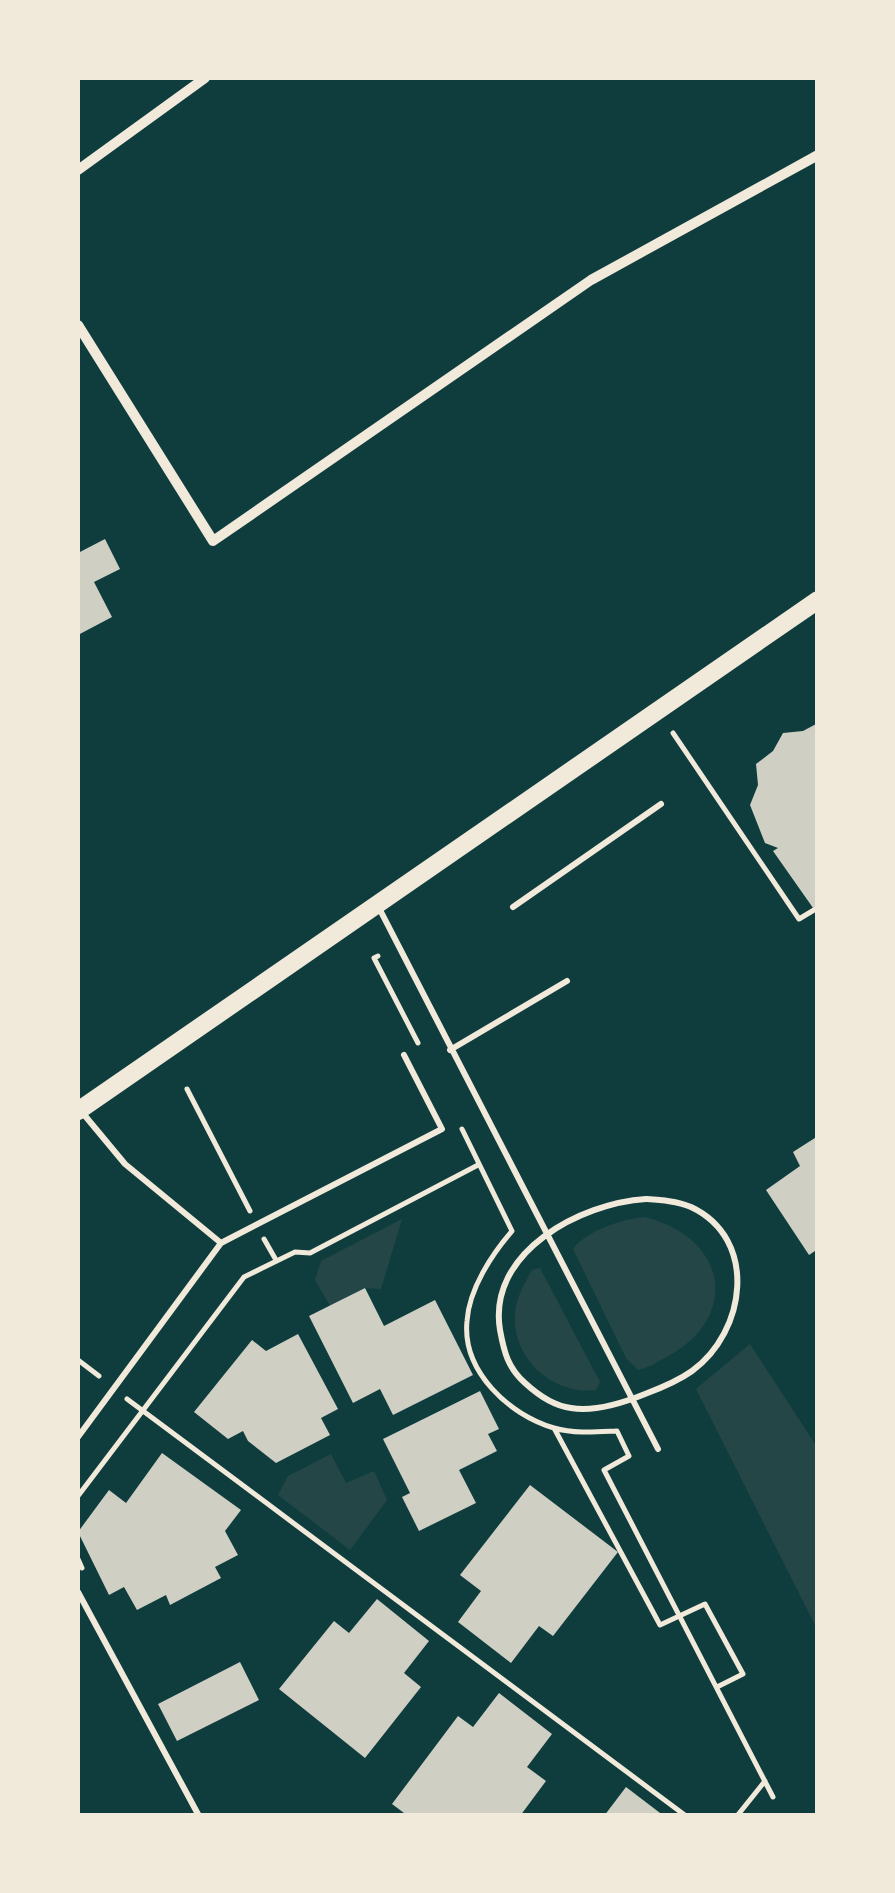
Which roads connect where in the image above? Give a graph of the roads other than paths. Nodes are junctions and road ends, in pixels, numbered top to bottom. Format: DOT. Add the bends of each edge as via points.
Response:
graph roads {
  1 [pos="205,78"];
  2 [pos="818,156"];
  3 [pos="78,170"];
  4 [pos="78,325"];
  5 [pos="818,600"];
  6 [pos="661,804"];
  7 [pos="377,904"];
  8 [pos="513,907"];
  9 [pos="567,982"];
  10 [pos="450,1050"];
  11 [pos="404,1055"];
  12 [pos="78,1108"];
  13 [pos="549,1232"];
  14 [pos="222,1243"];
  15 [pos="634,1399"];
  16 [pos="78,1437"];
  17 [pos="658,1449"];
  18 [pos="78,1592"];
  19 [pos="199,1816"];
  1 -- 3 [label="street"];
  2 -- 4 [label="street" via="591,280 214,540"];
  5 -- 7 [label="street"];
  6 -- 8 [label="lane"];
  7 -- 10 [label="lane"];
  7 -- 12 [label="street"];
  9 -- 10 [label="lane"];
  10 -- 13 [label="lane"];
  11 -- 14 [label="lane" via="442,1129"];
  12 -- 14 [label="lane" via="124,1164"];
  13 -- 15 [label="lane"];
  13 -- 15 [label="lane" via="512,1269 503,1292 498,1315 506,1361 540,1396 568,1408"];
  13 -- 15 [label="lane" via="587,1212 646,1199 692,1208 726,1240 739,1290 726,1332 693,1371"];
  14 -- 16 [label="lane"];
  15 -- 17 [label="lane"];
  18 -- 19 [label="lane"];
}
